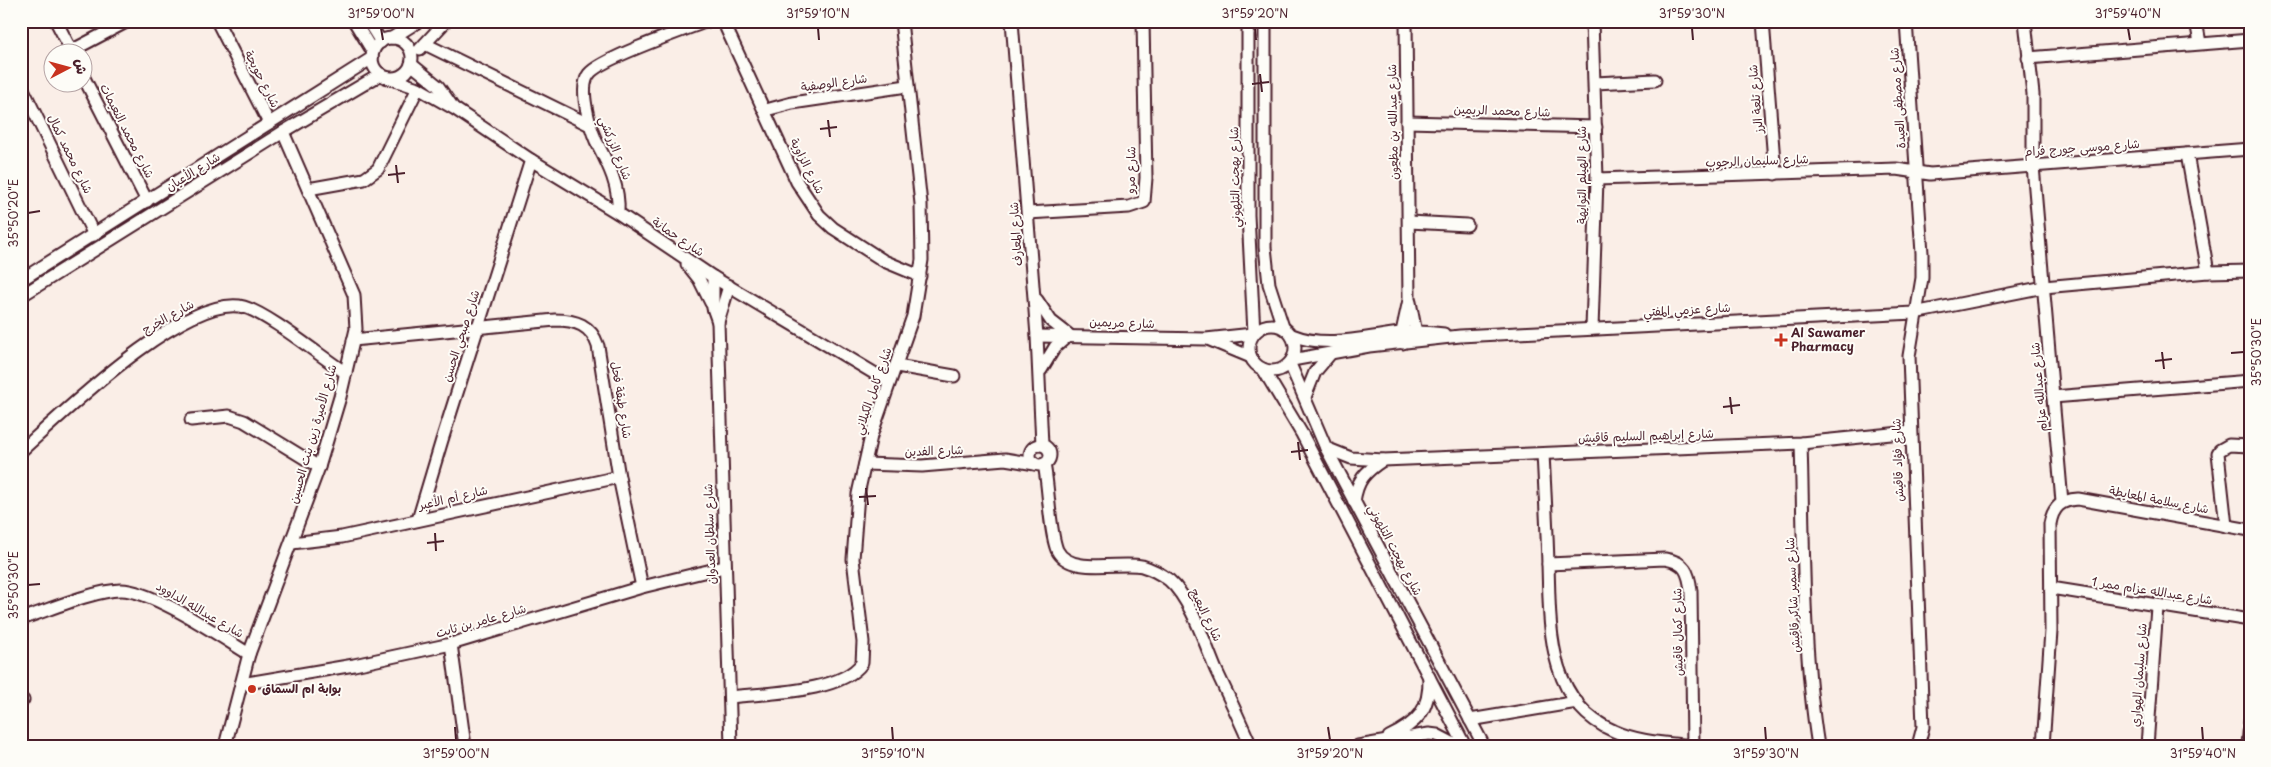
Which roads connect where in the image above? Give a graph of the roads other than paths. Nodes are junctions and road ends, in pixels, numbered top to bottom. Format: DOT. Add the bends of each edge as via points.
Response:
graph roads {
  1 [pos="56,21"];
  2 [pos="128,21"];
  3 [pos="217,21"];
  4 [pos="354,21"];
  5 [pos="368,21"];
  6 [pos="419,21"];
  7 [pos="446,21"];
  8 [pos="708,21"];
  9 [pos="723,21"];
  10 [pos="901,21"];
  11 [pos="1012,21"];
  12 [pos="1143,21"];
  13 [pos="1248,21"];
  14 [pos="1265,21"];
  15 [pos="1406,21"];
  16 [pos="1592,21"];
  17 [pos="1763,21"];
  18 [pos="1906,21"];
  19 [pos="2025,21"];
  20 [pos="2196,21"];
  21 [pos="392,38"];
  22 [pos="2250,40"];
  23 [pos="66,42"];
  24 [pos="89,42"];
  25 [pos="380,42"];
  26 [pos="2200,43"];
  27 [pos="425,44"];
  28 [pos="373,55"];
  29 [pos="2028,58"];
  30 [pos="411,61"];
  31 [pos="384,76"];
  32 [pos="1655,80"];
  33 [pos="1595,83"];
  34 [pos="21,85"];
  35 [pos="907,86"];
  36 [pos="418,88"];
  37 [pos="91,92"];
  38 [pos="455,109"];
  39 [pos="766,110"];
  40 [pos="269,122"];
  41 [pos="1407,122"];
  42 [pos="588,124"];
  43 [pos="1596,127"];
  44 [pos="283,132"];
  45 [pos="2250,149"];
  46 [pos="2187,154"];
  47 [pos="531,160"];
  48 [pos="2033,166"];
  49 [pos="1917,173"];
  50 [pos="1775,174"];
  51 [pos="1597,179"];
  52 [pos="308,189"];
  53 [pos="148,201"];
  54 [pos="618,213"];
  55 [pos="1028,213"];
  56 [pos="1409,222"];
  57 [pos="1467,225"];
  58 [pos="94,235"];
  59 [pos="681,257"];
  60 [pos="2250,271"];
  61 [pos="2208,272"];
  62 [pos="920,276"];
  63 [pos="713,277"];
  64 [pos="21,280"];
  65 [pos="729,286"];
  66 [pos="2044,288"];
  67 [pos="1034,294"];
  68 [pos="21,296"];
  69 [pos="1409,300"];
  70 [pos="713,308"];
  71 [pos="1914,313"];
  72 [pos="718,322"];
  73 [pos="479,327"];
  74 [pos="1283,327"];
  75 [pos="1592,329"];
  76 [pos="1254,333"];
  77 [pos="1069,335"];
  78 [pos="1292,335"];
  79 [pos="1037,336"];
  80 [pos="1417,337"];
  81 [pos="1402,338"];
  82 [pos="1206,339"];
  83 [pos="353,340"];
  84 [pos="1331,353"];
  85 [pos="1251,357"];
  86 [pos="1291,362"];
  87 [pos="897,366"];
  88 [pos="1263,369"];
  89 [pos="346,373"];
  90 [pos="1040,374"];
  91 [pos="954,376"];
  92 [pos="2250,380"];
  93 [pos="889,382"];
  94 [pos="1305,397"];
  95 [pos="2053,397"];
  96 [pos="191,420"];
  97 [pos="1911,432"];
  98 [pos="1801,443"];
  99 [pos="1038,446"];
  100 [pos="2250,446"];
  101 [pos="1326,448"];
  102 [pos="21,451"];
  103 [pos="1543,454"];
  104 [pos="1005,460"];
  105 [pos="1383,460"];
  106 [pos="865,464"];
  107 [pos="1039,464"];
  108 [pos="319,467"];
  109 [pos="619,477"];
  110 [pos="1354,502"];
  111 [pos="2062,502"];
  112 [pos="418,520"];
  113 [pos="2226,526"];
  114 [pos="2250,530"];
  115 [pos="292,543"];
  116 [pos="1548,564"];
  117 [pos="724,567"];
  118 [pos="642,587"];
  119 [pos="2051,588"];
  120 [pos="2157,607"];
  121 [pos="21,619"];
  122 [pos="2250,620"];
  123 [pos="451,644"];
  124 [pos="249,654"];
  125 [pos="1429,674"];
  126 [pos="241,684"];
  127 [pos="731,697"];
  128 [pos="1577,702"];
  129 [pos="1470,720"];
  130 [pos="2250,722"];
  131 [pos="1380,741"];
  132 [pos="226,746"];
  133 [pos="465,746"];
  134 [pos="731,746"];
  135 [pos="1251,746"];
  136 [pos="1358,746"];
  137 [pos="1458,746"];
  138 [pos="1465,746"];
  139 [pos="1484,746"];
  140 [pos="1693,746"];
  141 [pos="1818,746"];
  142 [pos="1918,746"];
  143 [pos="2043,746"];
  144 [pos="2147,746"];
  145 [pos="2248,746"];
  1 -- 23 [label="street"];
  2 -- 24 [label="street"];
  3 -- 40 [label="street, شارع حويجة"];
  4 -- 28 [label="street"];
  5 -- 25 [label="street"];
  6 -- 21 [label="street"];
  7 -- 27 [label="street"];
  8 -- 42 [label="street, شارع الزركشي" via="592,70 585,86"];
  9 -- 39 [label="street, شارع الزاوية"];
  10 -- 35 [label="street, شارع كامل الكيلاني"];
  11 -- 55 [label="street, شارع المعارف"];
  12 -- 55 [label="street, شارع مرو" via="1144,202 1128,208"];
  13 -- 76 [label="street, شارع بهجت التلهوني" via="1248,215"];
  14 -- 74 [label="street" via="1265,247 1269,284"];
  15 -- 41 [label="street, شارع عبدالله بن مظعون"];
  16 -- 33 [label="street, شارع الهيلم التوايهة"];
  17 -- 50 [label="street, شارع تلعة الرز"];
  18 -- 49 [label="street, شارع مصطفى العيدة"];
  19 -- 29 [label="street, شارع عبدالله عزام"];
  20 -- 26 [label="street"];
  21 -- 25 [label="street"];
  21 -- 30 [label="street" via="408,46"];
  22 -- 26 [label="street"];
  25 -- 28 [label="street"];
  26 -- 29 [label="street"];
  27 -- 30 [label="street"];
  27 -- 42 [label="street"];
  28 -- 31 [label="street" via="376,70"];
  28 -- 40 [label="street, شارع الأعيان"];
  29 -- 48 [label="street, شارع عبدالله عزام"];
  30 -- 31 [label="street" via="405,74"];
  30 -- 38 [label="street, شارع حمانة" via="438,86"];
  31 -- 36 [label="street, شارع حمانة"];
  31 -- 44 [label="street, شارع الأعيان"];
  32 -- 33 [label="street"];
  33 -- 43 [label="street, شارع الهيلم التوايهة"];
  34 -- 58 [label="street, شارع محمد كمال"];
  35 -- 39 [label="street, شارع الوصفية"];
  35 -- 62 [label="street, شارع كامل الكيلاني" via="921,204"];
  36 -- 38 [label="street, شارع حمانة"];
  36 -- 52 [label="street" via="378,169 364,179"];
  37 -- 53 [label="street, شارع محمد النعيمات"];
  38 -- 47 [label="street, شارع حمانة"];
  39 -- 62 [label="street, شارع الزاوية" via="797,182 819,215 833,228 884,261"];
  40 -- 53 [label="street, شارع الأعيان"];
  41 -- 43 [label="street, شارع محمد الريمين"];
  41 -- 56 [label="street, شارع عبدالله بن مظعون"];
  42 -- 54 [label="street, شارع الزركشي" via="614,177"];
  43 -- 51 [label="street, شارع الهيلم التوايهة"];
  44 -- 52 [label="street, شارع الأميرة زين بنت الحسين"];
  44 -- 68 [label="street, شارع الأعيان"];
  45 -- 46 [label="street, شارع موسى جورج فرام"];
  46 -- 48 [label="street, شارع موسى جورج فرام"];
  46 -- 61 [label="street"];
  47 -- 54 [label="street, شارع حمانة"];
  47 -- 73 [label="street, شارع صبحي الحسن"];
  48 -- 49 [label="street, شارع موسى جورج فرام"];
  48 -- 66 [label="street, شارع عبدالله عزام"];
  49 -- 50 [label="street, شارع سليمان الرجوب" via="1896,169"];
  49 -- 71 [label="street, شارع فؤاد قاقيش" via="1922,278"];
  50 -- 51 [label="street, شارع سليمان الرجوب"];
  51 -- 75 [label="street, شارع الهيلم التوايهة"];
  52 -- 83 [label="street, شارع الأميرة زين بنت الحسين" via="354,295 356,321"];
  53 -- 58 [label="street, شارع الأعيان"];
  54 -- 59 [label="street, شارع حمانة"];
  55 -- 67 [label="street, شارع المعارف"];
  56 -- 57 [label="street"];
  56 -- 69 [label="street, شارع عبدالله بن مظعون"];
  58 -- 64 [label="street, شارع الأعيان"];
  59 -- 63 [label="street, شارع حمانة"];
  59 -- 70 [label="street" via="699,279"];
  60 -- 61 [label="street, شارع عزمي المفتي"];
  61 -- 66 [label="street, شارع عزمي المفتي"];
  62 -- 87 [label="street, شارع كامل الكيلاني" via="913,316"];
  63 -- 65 [label="street, شارع حمانة"];
  63 -- 70 [label="street, شارع سلطان العدوان"];
  65 -- 72 [label="street, شارع سلطان العدوان"];
  65 -- 93 [label="street, شارع حمانة"];
  66 -- 71 [label="street, شارع عزمي المفتي"];
  66 -- 95 [label="street, شارع عبدالله عزام"];
  67 -- 77 [label="street" via="1051,321"];
  67 -- 79 [label="street, شارع المعارف"];
  69 -- 80 [label="street, شارع عبدالله بن مظعون"];
  69 -- 81 [label="street, شارع عبدالله بن مظعون"];
  70 -- 72 [label="street, شارع سلطان العدوان"];
  71 -- 75 [label="street, شارع عزمي المفتي"];
  71 -- 97 [label="street, شارع فؤاد قاقيش" via="1909,356"];
  72 -- 117 [label="street, شارع سلطان العدوان"];
  73 -- 83 [label="street, شارع طبقة فحل"];
  73 -- 109 [label="street, شارع طبقة فحل" via="569,320 590,330 598,346"];
  73 -- 112 [label="street, شارع صبحي الحسن"];
  74 -- 76 [label="street" via="1268,325"];
  74 -- 78 [label="street"];
  75 -- 80 [label="street, شارع عزمي المفتي"];
  76 -- 82 [label="street, شارع مريمين"];
  76 -- 85 [label="street" via="1249,345"];
  77 -- 79 [label="street, شارع مريمين"];
  77 -- 82 [label="street, شارع مريمين"];
  77 -- 90 [label="street" via="1049,354"];
  78 -- 81 [label="street, شارع عزمي المفتي" via="1308,341"];
  78 -- 86 [label="street" via="1296,348"];
  79 -- 90 [label="street, شارع المعارف"];
  80 -- 81 [label="street, شارع عزمي المفتي"];
  81 -- 84 [label="street, شارع عزمي المفتي"];
  82 -- 85 [label="street, شارع مريمين"];
  83 -- 89 [label="street, شارع الأميرة زين بنت الحسين"];
  84 -- 86 [label="street, شارع عزمي المفتي"];
  84 -- 94 [label="street" via="1314,372"];
  85 -- 88 [label="street"];
  86 -- 88 [label="street" via="1277,371"];
  86 -- 94 [label="street, شارع بهجت التلهوني"];
  87 -- 91 [label="street"];
  87 -- 93 [label="street, شارع كامل الكيلاني"];
  88 -- 125 [label="street" via="1302,434"];
  89 -- 102 [label="street, شارع الخرج" via="244,307 230,305 217,308 189,319 147,344"];
  89 -- 108 [label="street, شارع الأميرة زين بنت الحسين"];
  90 -- 99 [label="street, شارع المعارف"];
  92 -- 95 [label="street"];
  93 -- 106 [label="street, شارع كامل الكيلاني"];
  94 -- 101 [label="street, شارع بهجت التلهوني"];
  95 -- 111 [label="street, شارع عبدالله عزام"];
  96 -- 108 [label="street" via="229,416 244,421"];
  97 -- 98 [label="street, شارع إبراهيم السليم قاقيش"];
  97 -- 142 [label="street, شارع فؤاد قاقيش" via="1923,727"];
  98 -- 103 [label="street, شارع إبراهيم السليم قاقيش"];
  98 -- 141 [label="street, شارع سمير شاكر قاقيش" via="1806,606"];
  99 -- 104 [label="street, شارع الفدين"];
  99 -- 107 [label="street" via="1030,455"];
  99 -- 107 [label="street" via="1049,452 1049,459"];
  100 -- 113 [label="street" via="2229,445 2218,454"];
  101 -- 105 [label="street, شارع إبراهيم السليم قاقيش" via="1351,458"];
  101 -- 110 [label="street, شارع بهجت التلهوني"];
  103 -- 105 [label="street, شارع إبراهيم السليم قاقيش"];
  103 -- 116 [label="street"];
  104 -- 106 [label="street, شارع الفدين" via="922,466"];
  104 -- 107 [label="street, شارع الفدين"];
  105 -- 110 [label="street" via="1362,475"];
  106 -- 127 [label="street, شارع كامل الكيلاني" via="855,513 853,558 863,642 862,662 852,673 822,685"];
  107 -- 135 [label="street, شارع البعيج" via="1057,550 1063,558 1084,566 1141,566 1170,581 1198,629"];
  108 -- 115 [label="street, شارع الأميرة زين بنت الحسين"];
  109 -- 112 [label="street, شارع أم الأعبر"];
  109 -- 118 [label="street, شارع طبقة فحل"];
  110 -- 129 [label="street, شارع بهجت التلهوني"];
  111 -- 113 [label="street, شارع سلامة المعايطة" via="2093,500"];
  111 -- 119 [label="street" via="2052,513 2050,524"];
  112 -- 115 [label="street, شارع أم الأعبر" via="335,538"];
  113 -- 114 [label="street, شارع سلامة المعايطة"];
  115 -- 124 [label="street, شارع الأميرة زين بنت الحسين"];
  116 -- 128 [label="street" via="1551,641 1560,672"];
  116 -- 140 [label="street, شارع كمال قاقيش" via="1665,559 1685,567 1692,591"];
  117 -- 118 [label="street, شارع عامر بن ثابت"];
  117 -- 127 [label="street, شارع سلطان العدوان"];
  118 -- 123 [label="street, شارع عامر بن ثابت"];
  119 -- 120 [label="street, شارع عبدالله عزام ممر 1"];
  119 -- 143 [label="street"];
  120 -- 122 [label="street, شارع عبدالله عزام ممر 1"];
  120 -- 144 [label="street, شارع سليمان الهواري"];
  121 -- 124 [label="street, شارع عبدالله الداوود" via="104,593 120,590 137,592"];
  123 -- 126 [label="street, شارع عامر بن ثابت"];
  123 -- 133 [label="street"];
  124 -- 126 [label="street, شارع الأميرة زين بنت الحسين"];
  125 -- 131 [label="street" via="1425,708 1403,729"];
  125 -- 138 [label="street"];
  126 -- 132 [label="street, شارع الأميرة زين بنت الحسين"];
  127 -- 134 [label="street, شارع سلطان العدوان"];
  128 -- 129 [label="street"];
  128 -- 140 [label="street" via="1613,731 1644,740"];
  129 -- 139 [label="street, شارع بهجت التلهوني"];
  130 -- 145 [label="street"];
  131 -- 136 [label="street"];
  131 -- 137 [label="street" via="1429,734 1446,738"];
}
